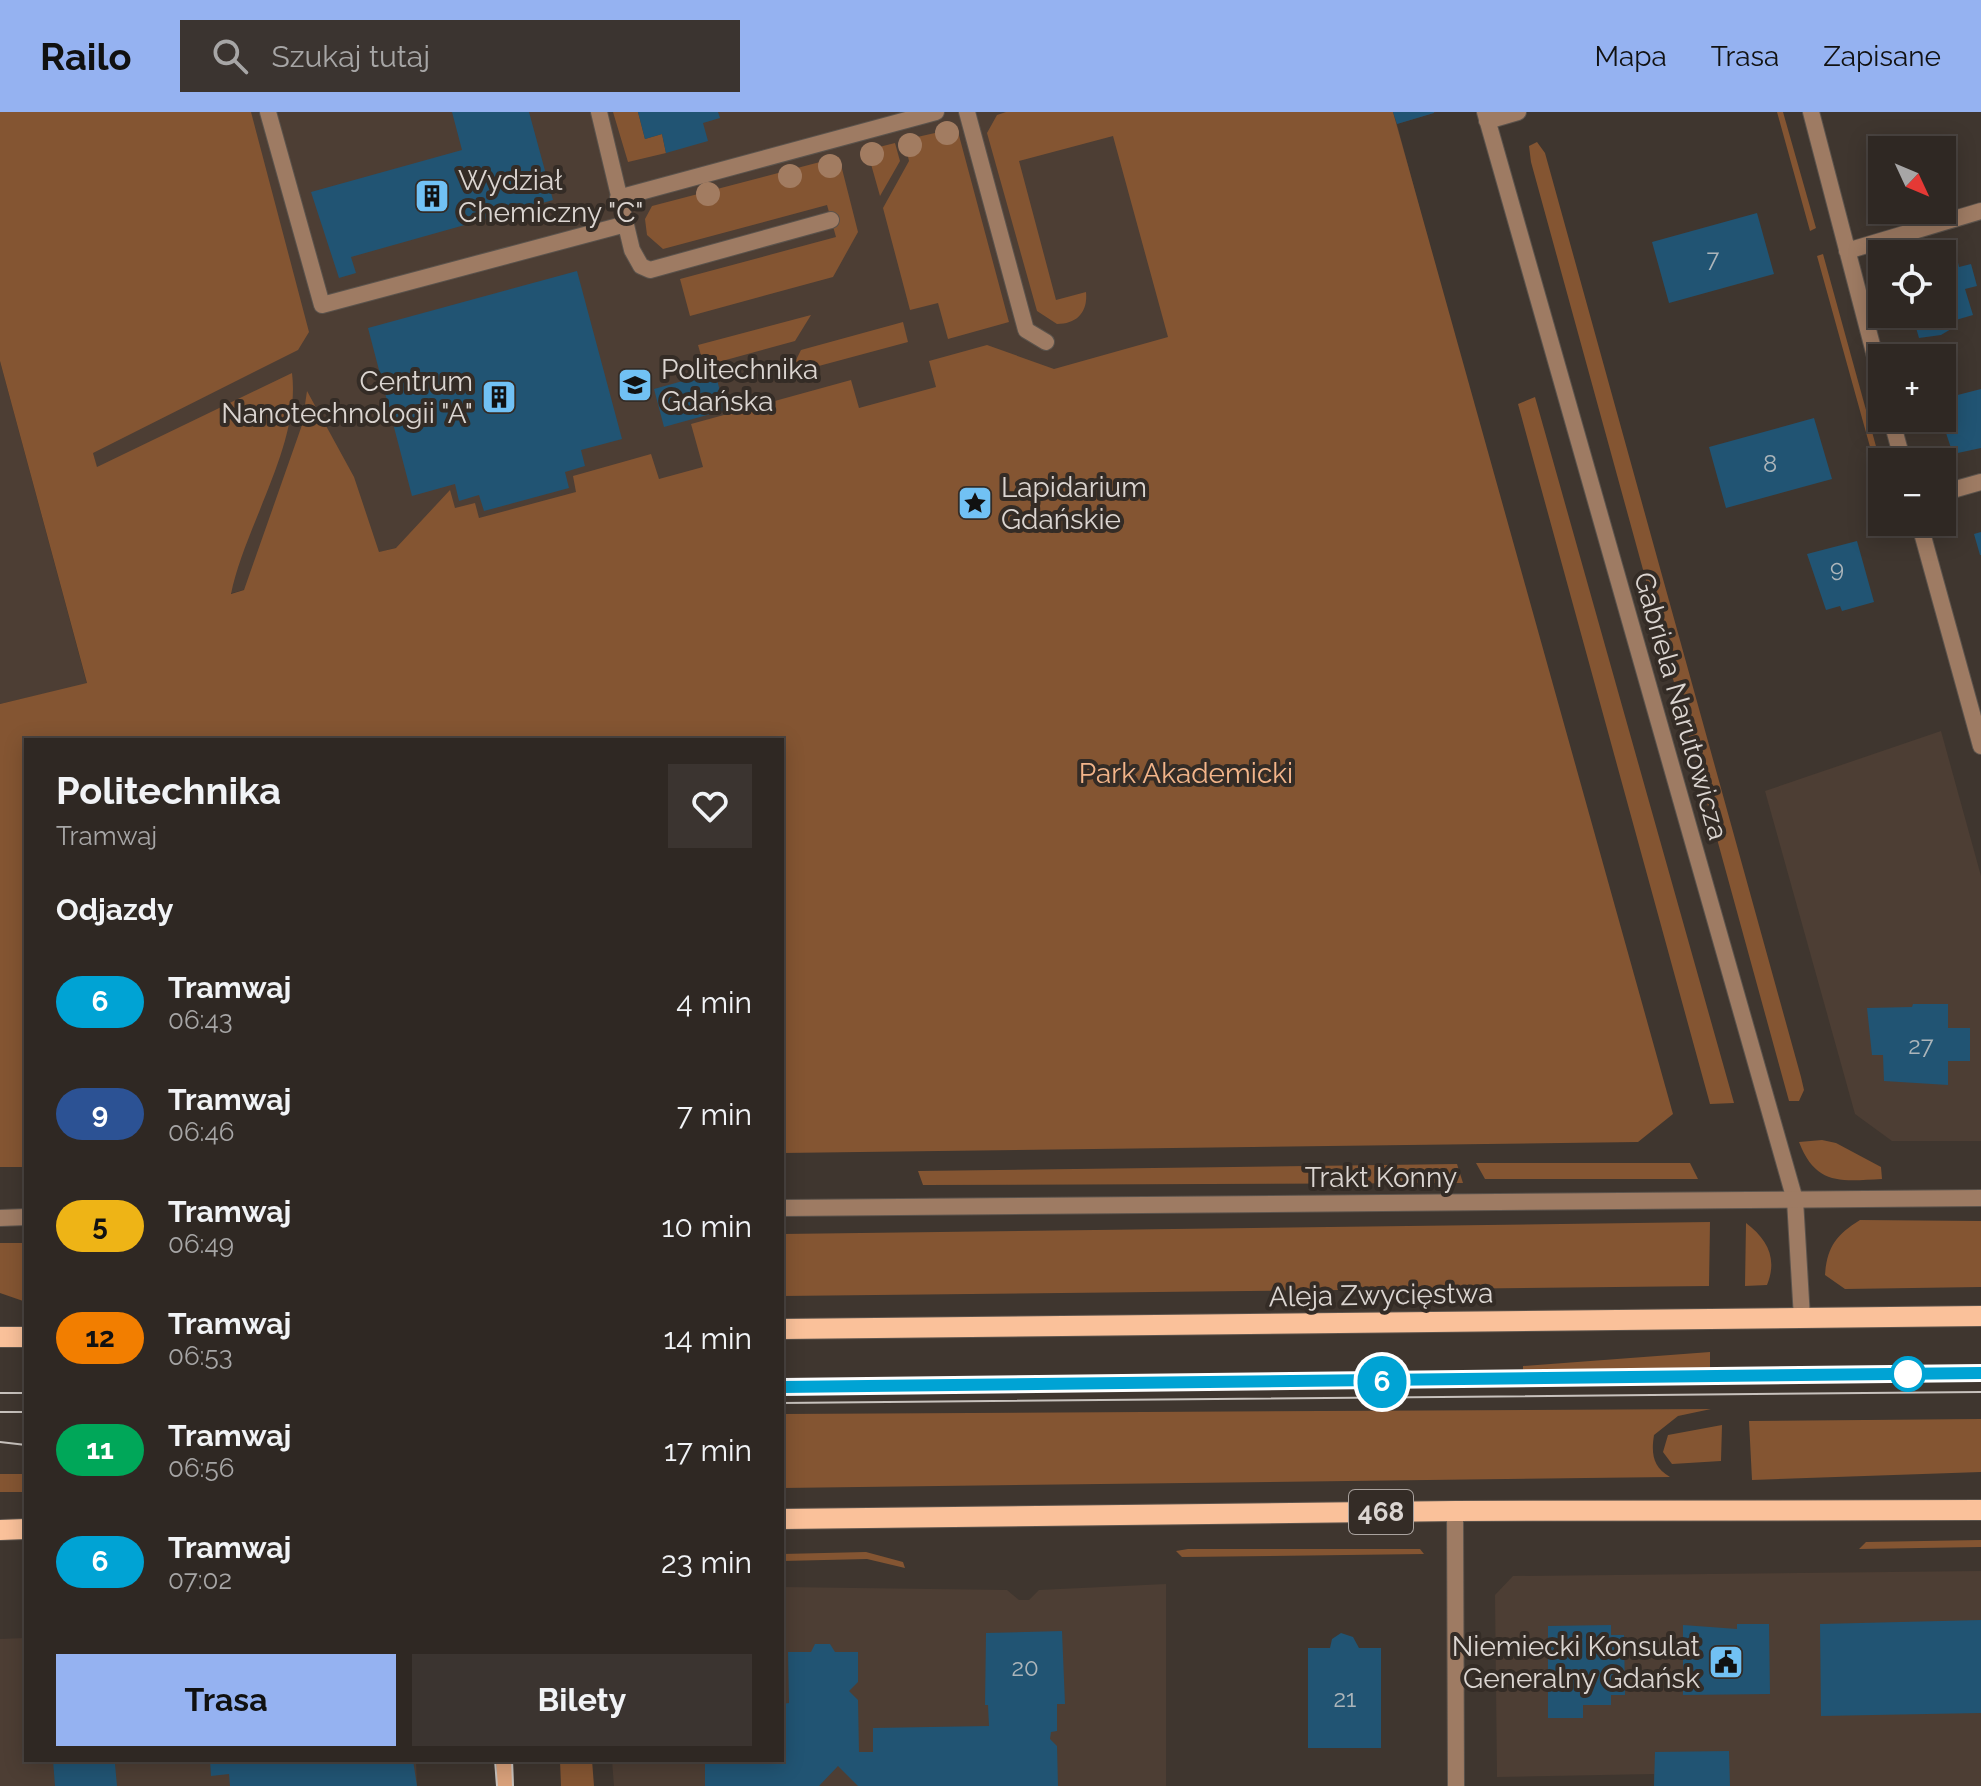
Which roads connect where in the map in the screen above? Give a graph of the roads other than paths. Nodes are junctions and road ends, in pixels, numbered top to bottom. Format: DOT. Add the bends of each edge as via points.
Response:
graph roads {
  1 [pos="268,112"];
  2 [pos="599,112"];
  3 [pos="936,112"];
  4 [pos="967,112"];
  5 [pos="1518,112"];
  6 [pos="1811,112"];
  7 [pos="1486,116"];
  8 [pos="618,198"];
  9 [pos="1981,211"];
  10 [pos="831,220"];
  11 [pos="626,224"];
  12 [pos="1847,251"];
  13 [pos="1046,342"];
  14 [pos="1872,344"];
  15 [pos="1981,482"];
  16 [pos="1956,489"];
  17 [pos="1923,536"];
  18 [pos="1981,746"];
  19 [pos="1981,1198"];
  20 [pos="1795,1200"];
  21 [pos="784,1208"];
  22 [pos="24,1217"];
  23 [pos="0,1218"];
  24 [pos="1981,1316"];
  25 [pos="1802,1318"];
  26 [pos="784,1329"];
  27 [pos="0,1337"];
  28 [pos="24,1337"];
  29 [pos="1981,1510"];
  30 [pos="1455,1511"];
  31 [pos="784,1519"];
  32 [pos="24,1529"];
  33 [pos="0,1530"];
  34 [pos="504,1762"];
  35 [pos="505,1786"];
  36 [pos="1456,1786"];
  1 -- 11 [label="street" via="322,305"];
  2 -- 8 [label="street"];
  3 -- 8 [label="street"];
  4 -- 13 [label="street" via="1026,330"];
  5 -- 7 [label="street"];
  6 -- 12 [label="street"];
  7 -- 20 [label="street, Gabriela Narutowicza"];
  8 -- 11 [label="street"];
  9 -- 12 [label="street"];
  10 -- 11 [label="street" via="650,270 634,257"];
  12 -- 14 [label="street"];
  15 -- 16 [label="street"];
  17 -- 18 [label="street"];
  19 -- 20 [label="street, Trakt Konny"];
  20 -- 21 [label="street, Trakt Konny"];
  20 -- 25 [label="street, Gabriela Narutowicza"];
  22 -- 23 [label="street"];
  24 -- 25 [label="main road, Aleja Zwycięstwa"];
  25 -- 26 [label="main road, Aleja Zwycięstwa"];
  27 -- 28 [label="main road"];
  29 -- 30 [label="main road, 468"];
  30 -- 31 [label="main road, 468"];
  30 -- 36 [label="street"];
  32 -- 33 [label="main road"];
  34 -- 35 [label="main road"];
}
